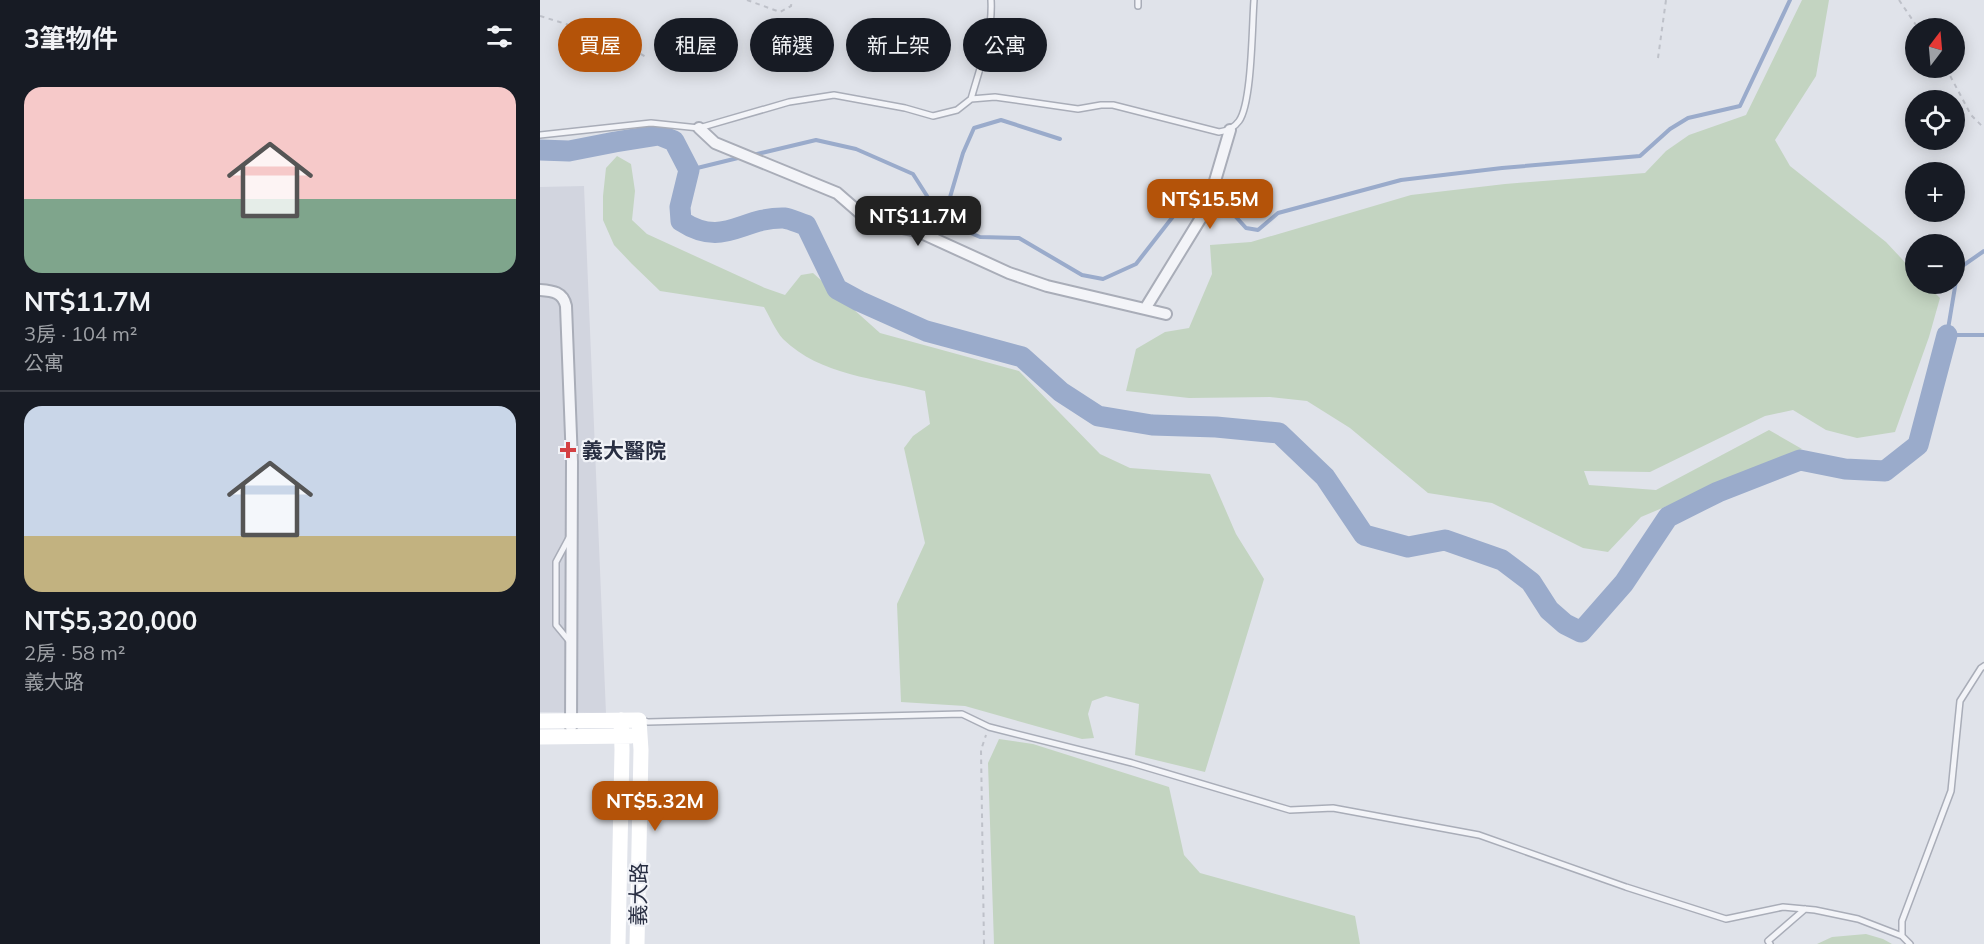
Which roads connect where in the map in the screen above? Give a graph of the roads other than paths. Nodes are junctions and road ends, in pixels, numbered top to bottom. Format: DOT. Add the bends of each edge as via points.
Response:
graph roads {
  1 [pos="991,0"];
  2 [pos="1254,0"];
  3 [pos="971,99"];
  4 [pos="699,128"];
  5 [pos="1230,130"];
  6 [pos="540,135"];
  7 [pos="540,290"];
  8 [pos="1145,309"];
  9 [pos="1166,314"];
  10 [pos="572,531"];
  11 [pos="573,645"];
  12 [pos="1984,666"];
  13 [pos="621,720"];
  14 [pos="639,720"];
  15 [pos="540,721"];
  16 [pos="571,721"];
  17 [pos="621,736"];
  18 [pos="640,736"];
  19 [pos="540,737"];
  20 [pos="571,737"];
  21 [pos="1805,909"];
  22 [pos="1902,936"];
  23 [pos="618,944"];
  24 [pos="637,944"];
  25 [pos="1770,944"];
  26 [pos="1910,944"];
  1 -- 3 [label="lane" via="984,55"];
  2 -- 5 [label="lane" via="1247,101"];
  3 -- 4 [label="lane" via="957,110 933,116 834,95 789,102"];
  3 -- 5 [label="lane" via="995,97 1078,109 1113,105 1207,130"];
  4 -- 6 [label="lane" via="651,123"];
  4 -- 8 [label="street" via="715,143 837,193 872,222 917,231 1047,286"];
  5 -- 8 [label="street" via="1207,208"];
  7 -- 10 [label="street" via="554,291 565,298"];
  8 -- 9 [label="street"];
  10 -- 11 [label="street"];
  10 -- 11 [label="lane" via="556,562 556,626"];
  11 -- 16 [label="street"];
  12 -- 22 [label="lane" via="1960,701 1951,791 1902,921"];
  13 -- 14 [label="street"];
  13 -- 16 [label="street"];
  13 -- 17 [label="street, 義大路"];
  14 -- 18 [label="street, 義大路"];
  14 -- 21 [label="lane" via="962,714 989,726 1290,810 1333,808 1479,835 1726,919 1783,907"];
  15 -- 16 [label="street"];
  16 -- 20 [label="street"];
  17 -- 18 [label="street"];
  17 -- 20 [label="street"];
  17 -- 23 [label="street, 義大路"];
  18 -- 24 [label="street, 義大路"];
  19 -- 20 [label="street"];
  21 -- 22 [label="lane" via="1858,919"];
  21 -- 25 [label="lane" via="1768,940"];
  22 -- 26 [label="lane"];
}
